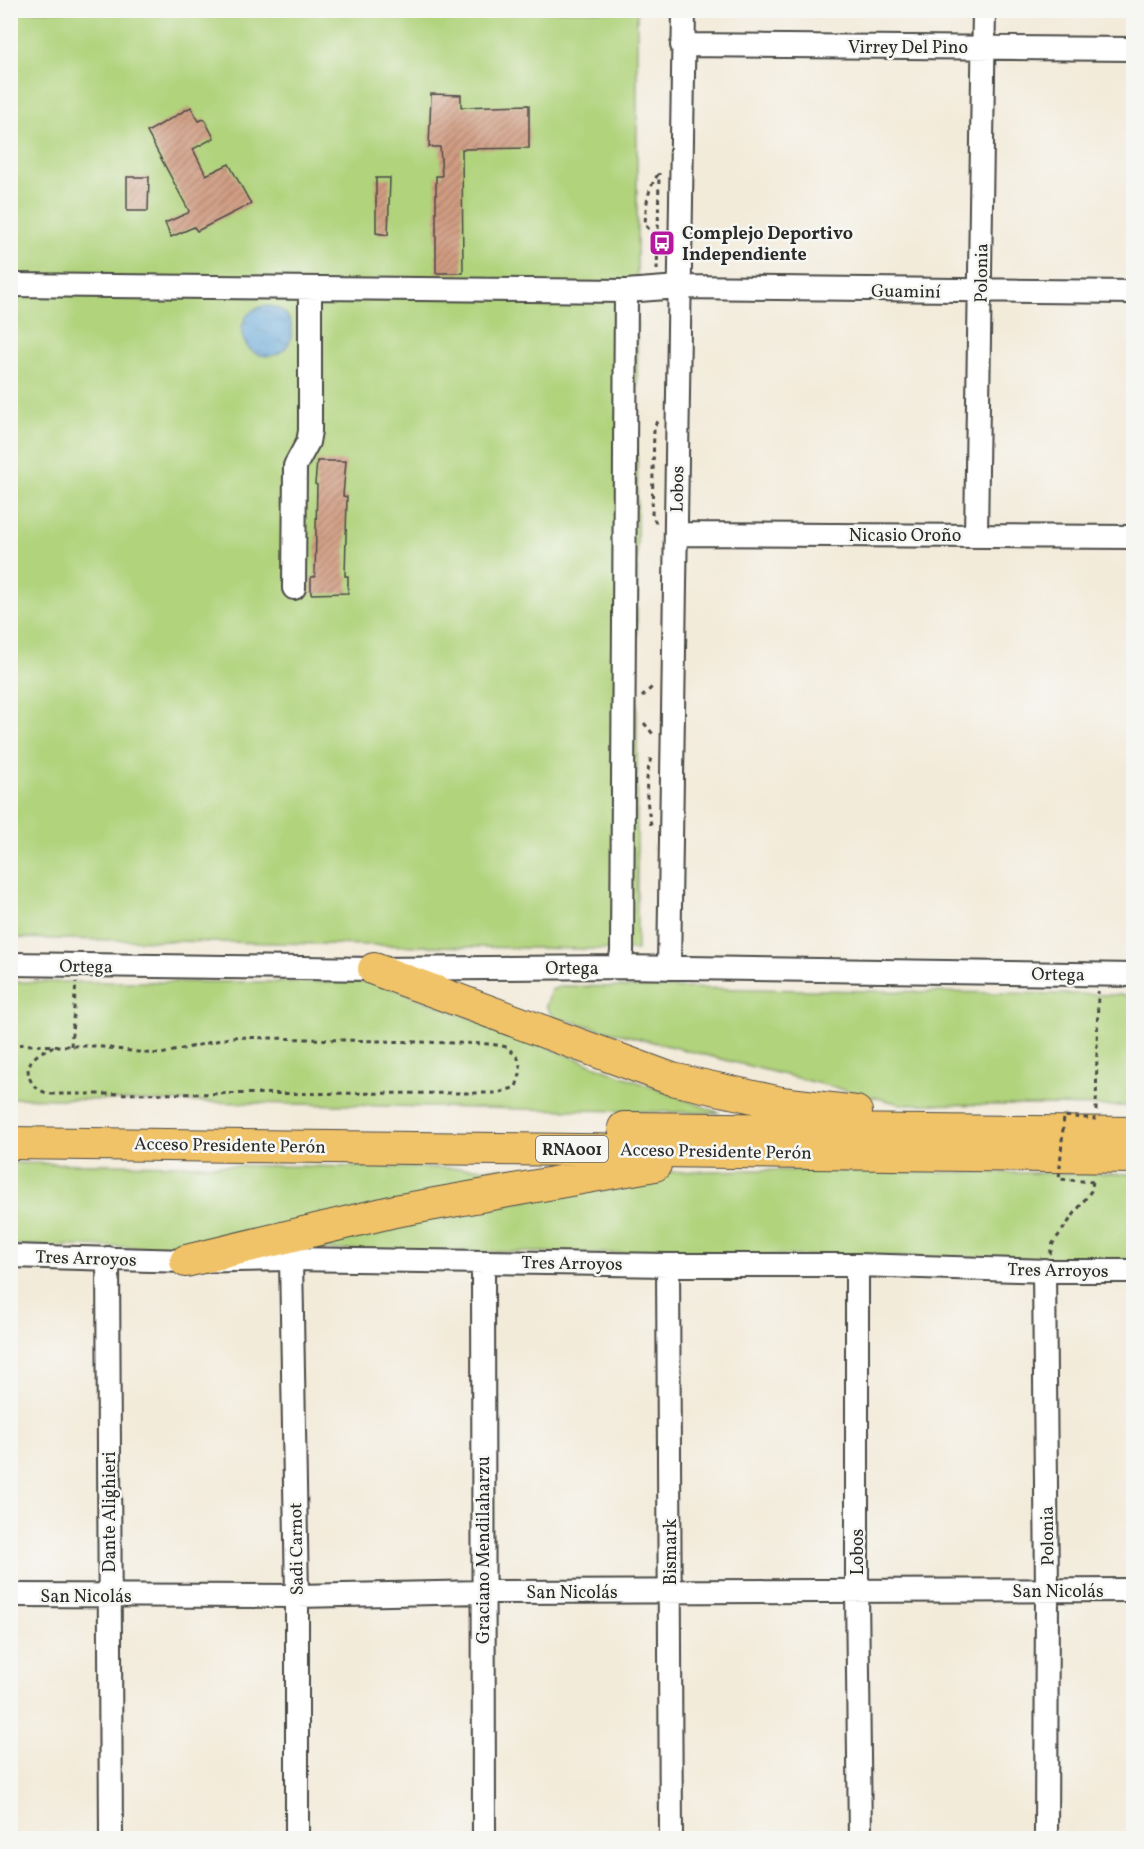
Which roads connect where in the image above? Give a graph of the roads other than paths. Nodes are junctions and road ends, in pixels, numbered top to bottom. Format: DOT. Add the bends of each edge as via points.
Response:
graph roads {
  1 [pos="684,10"];
  2 [pos="984,10"];
  3 [pos="682,45"];
  4 [pos="983,47"];
  5 [pos="1134,49"];
  6 [pos="10,285"];
  7 [pos="679,287"];
  8 [pos="310,288"];
  9 [pos="626,291"];
  10 [pos="980,292"];
  11 [pos="1134,292"];
  12 [pos="676,534"];
  13 [pos="976,535"];
  14 [pos="1134,537"];
  15 [pos="294,588"];
  16 [pos="10,964"];
  17 [pos="619,968"];
  18 [pos="669,968"];
  19 [pos="374,969"];
  20 [pos="1134,975"];
  21 [pos="10,1122"];
  22 [pos="1044,1132"];
  23 [pos="1134,1133"];
  24 [pos="10,1143"];
  25 [pos="840,1152"];
  26 [pos="1134,1156"];
  27 [pos="10,1256"];
  28 [pos="108,1258"];
  29 [pos="291,1259"];
  30 [pos="186,1262"];
  31 [pos="483,1262"];
  32 [pos="668,1265"];
  33 [pos="857,1265"];
  34 [pos="1047,1270"];
  35 [pos="1134,1271"];
  36 [pos="1134,1590"];
  37 [pos="857,1591"];
  38 [pos="483,1592"];
  39 [pos="670,1592"];
  40 [pos="1047,1592"];
  41 [pos="10,1595"];
  42 [pos="297,1596"];
  43 [pos="110,1597"];
  44 [pos="111,1839"];
  45 [pos="297,1839"];
  46 [pos="484,1839"];
  47 [pos="671,1839"];
  48 [pos="860,1839"];
  49 [pos="1046,1839"];
  1 -- 3 [label="street, Lobos"];
  2 -- 4 [label="street, Polonia"];
  3 -- 4 [label="street, Virrey Del Pino"];
  3 -- 7 [label="street, Lobos"];
  4 -- 5 [label="street, Virrey Del Pino"];
  4 -- 10 [label="street, Polonia"];
  6 -- 8 [label="street, Guaminí"];
  7 -- 9 [label="street, Guaminí"];
  7 -- 10 [label="street, Guaminí"];
  7 -- 12 [label="street, Lobos"];
  8 -- 9 [label="street, Guaminí"];
  8 -- 15 [label="street" via="310,431 296,466"];
  9 -- 17 [label="street"];
  10 -- 11 [label="street, Guaminí"];
  10 -- 13 [label="street, Polonia"];
  12 -- 13 [label="street, Nicasio Oroño"];
  12 -- 18 [label="street, Lobos"];
  13 -- 14 [label="street, Nicasio Oroño"];
  16 -- 19 [label="street, Ortega"];
  17 -- 18 [label="street, Ortega"];
  17 -- 19 [label="street, Ortega"];
  18 -- 20 [label="street, Ortega"];
  19 -- 22 [label="highway" via="672,1079 825,1110 994,1119"];
  21 -- 22 [label="highway, Acceso Presidente Perón / RNA001"];
  22 -- 23 [label="highway, Acceso Presidente Perón / RNA001"];
  24 -- 25 [label="highway, Acceso Presidente Perón / RNA001"];
  25 -- 26 [label="highway, Acceso Presidente Perón / RNA001"];
  25 -- 30 [label="highway" via="747,1162 649,1165 395,1211"];
  27 -- 28 [label="street, Tres Arroyos"];
  28 -- 30 [label="street, Tres Arroyos"];
  28 -- 43 [label="street, Dante Alighieri"];
  29 -- 30 [label="street, Tres Arroyos"];
  29 -- 31 [label="street, Tres Arroyos"];
  29 -- 42 [label="street, Sadi Carnot"];
  31 -- 32 [label="street, Tres Arroyos"];
  31 -- 38 [label="street, Graciano Mendilaharzu"];
  32 -- 33 [label="street, Tres Arroyos"];
  32 -- 39 [label="street, Bismark"];
  33 -- 34 [label="street, Tres Arroyos"];
  33 -- 37 [label="street, Lobos"];
  34 -- 35 [label="street, Tres Arroyos"];
  34 -- 40 [label="street, Polonia"];
  36 -- 40 [label="street, San Nicolás"];
  37 -- 39 [label="street, San Nicolás"];
  37 -- 40 [label="street, San Nicolás"];
  37 -- 48 [label="street, Lobos"];
  38 -- 39 [label="street, San Nicolás"];
  38 -- 42 [label="street, San Nicolás"];
  38 -- 46 [label="street, Graciano Mendilaharzu"];
  39 -- 47 [label="street, Bismark"];
  40 -- 49 [label="street, Polonia"];
  41 -- 43 [label="street, San Nicolás"];
  42 -- 43 [label="street, San Nicolás"];
  42 -- 45 [label="street, Sadi Carnot"];
  43 -- 44 [label="street, Dante Alighieri"];
}
